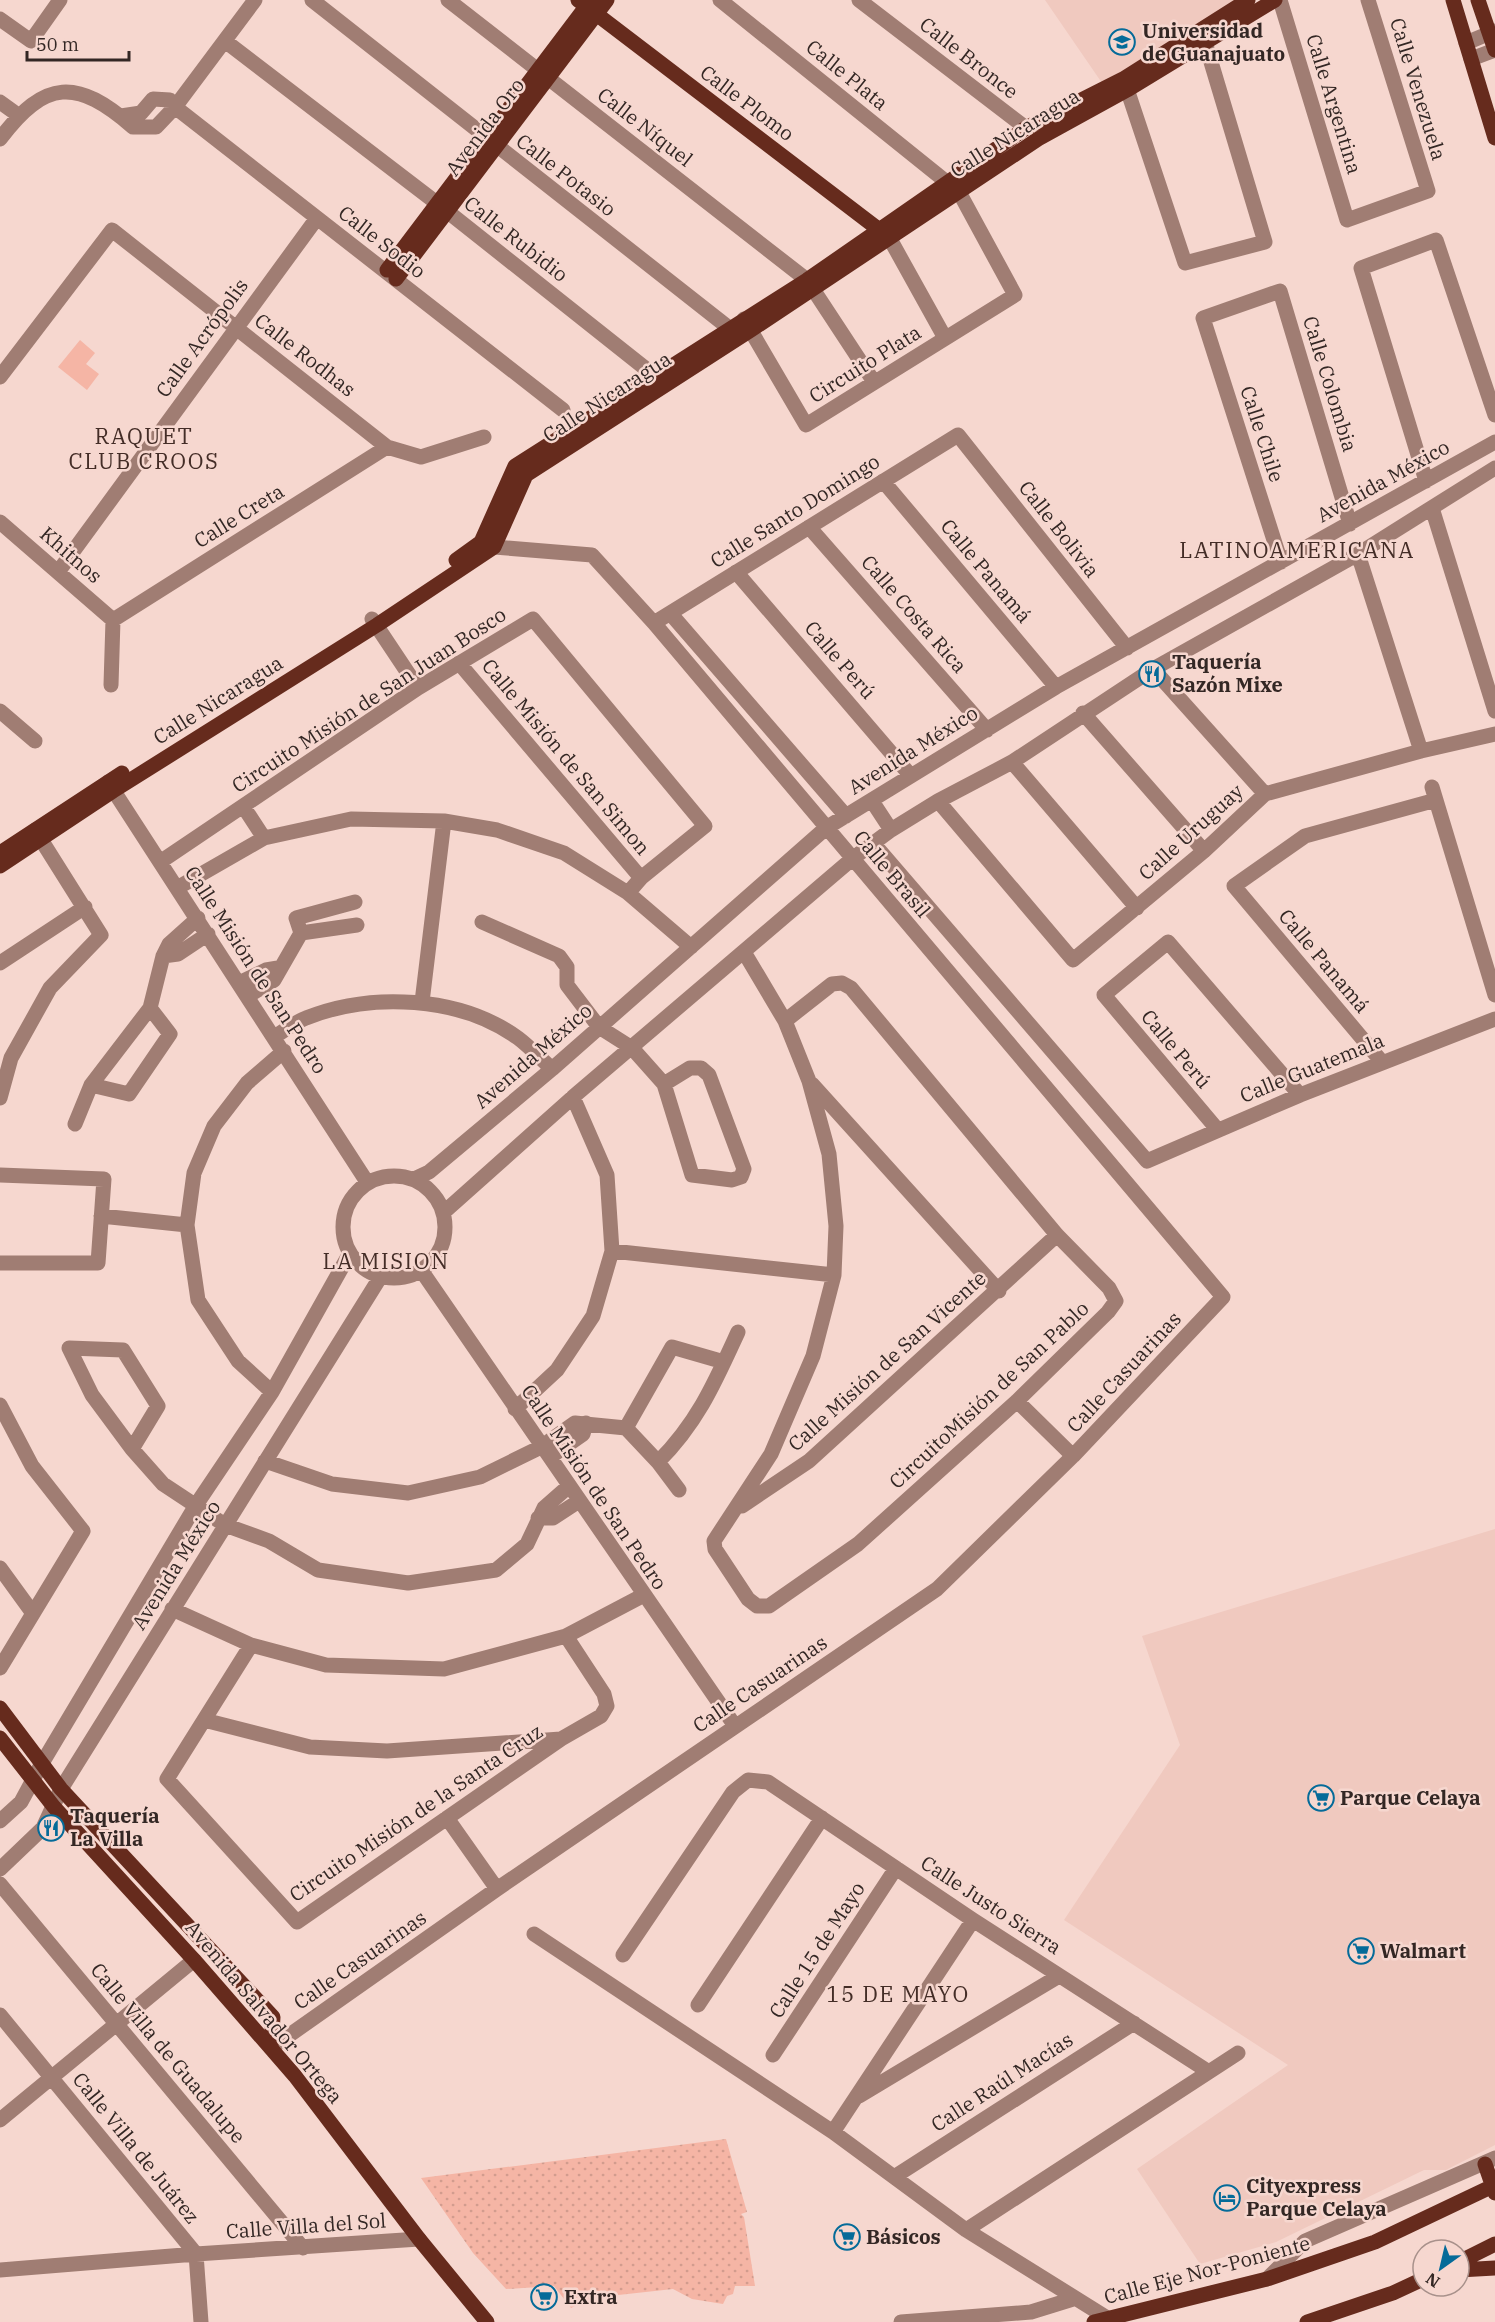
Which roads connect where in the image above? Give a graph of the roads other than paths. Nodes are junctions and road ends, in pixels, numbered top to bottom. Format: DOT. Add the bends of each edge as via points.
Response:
graph roads {
  1 [pos="60,0"];
  2 [pos="255,0"];
  3 [pos="312,0"];
  4 [pos="448,0"];
  5 [pos="607,0"];
  6 [pos="720,0"];
  7 [pos="1248,0"];
  8 [pos="1275,0"];
  9 [pos="1280,0"];
  10 [pos="1368,0"];
  11 [pos="1453,0"];
  12 [pos="1478,0"];
  13 [pos="866,2"];
  14 [pos="588,5"];
  15 [pos="0,19"];
  16 [pos="1492,32"];
  17 [pos="1203,35"];
  18 [pos="225,41"];
  19 [pos="1466,43"];
  20 [pos="1495,50"];
  21 [pos="1470,59"];
  22 [pos="543,75"];
  23 [pos="1125,84"];
  24 [pos="0,102"];
  25 [pos="175,107"];
  26 [pos="18,114"];
  27 [pos="121,116"];
  28 [pos="1026,128"];
  29 [pos="1495,138"];
  30 [pos="0,139"];
  31 [pos="492,143"];
  32 [pos="954,187"];
  33 [pos="1428,191"];
  34 [pos="443,207"];
  35 [pos="317,218"];
  36 [pos="885,235"];
  37 [pos="392,275"];
  38 [pos="811,284"];
  39 [pos="1203,318"];
  40 [pos="748,324"];
  41 [pos="235,327"];
  42 [pos="733,334"];
  43 [pos="945,338"];
  44 [pos="0,377"];
  45 [pos="661,380"];
  46 [pos="874,382"];
  47 [pos="563,410"];
  48 [pos="1495,415"];
  49 [pos="958,435"];
  50 [pos="484,437"];
  51 [pos="1495,442"];
  52 [pos="387,447"];
  53 [pos="1495,468"];
  54 [pos="1426,481"];
  55 [pos="883,482"];
  56 [pos="1432,508"];
  57 [pos="0,522"];
  58 [pos="1350,524"];
  59 [pos="809,527"];
  60 [pos="488,544"];
  61 [pos="1358,554"];
  62 [pos="1281,562"];
  63 [pos="58,572"];
  64 [pos="736,572"];
  65 [pos="670,613"];
  66 [pos="114,621"];
  67 [pos="374,622"];
  68 [pos="654,623"];
  69 [pos="1127,648"];
  70 [pos="459,663"];
  71 [pos="1153,669"];
  72 [pos="111,685"];
  73 [pos="1056,687"];
  74 [pos="418,688"];
  75 [pos="0,711"];
  76 [pos="1495,711"];
  77 [pos="1083,713"];
  78 [pos="987,730"];
  79 [pos="1495,734"];
  80 [pos="35,741"];
  81 [pos="1421,751"];
  82 [pos="1012,762"];
  83 [pos="911,776"];
  84 [pos="111,787"];
  85 [pos="1265,794"];
  86 [pos="872,801"];
  87 [pos="938,801"];
  88 [pos="243,806"];
  89 [pos="846,816"];
  90 [pos="444,821"];
  91 [pos="826,828"];
  92 [pos="891,830"];
  93 [pos="38,835"];
  94 [pos="264,838"];
  95 [pos="873,843"];
  96 [pos="1204,851"];
  97 [pos="0,854"];
  98 [pos="852,859"];
  99 [pos="160,862"];
  100 [pos="0,866"];
  101 [pos="641,878"];
  102 [pos="177,888"];
  103 [pos="628,893"];
  104 [pos="85,908"];
  105 [pos="1137,908"];
  106 [pos="198,918"];
  107 [pos="482,922"];
  108 [pos="301,933"];
  109 [pos="208,934"];
  110 [pos="691,946"];
  111 [pos="744,952"];
  112 [pos="163,956"];
  113 [pos="0,963"];
  114 [pos="244,990"];
  115 [pos="1495,995"];
  116 [pos="422,1002"];
  117 [pos="150,1008"];
  118 [pos="1495,1019"];
  119 [pos="784,1021"];
  120 [pos="599,1027"];
  121 [pos="274,1037"];
  122 [pos="632,1048"];
  123 [pos="284,1051"];
  124 [pos="1382,1062"];
  125 [pos="552,1069"];
  126 [pos="809,1081"];
  127 [pos="664,1084"];
  128 [pos="92,1085"];
  129 [pos="1300,1095"];
  130 [pos="573,1097"];
  131 [pos="0,1098"];
  132 [pos="75,1124"];
  133 [pos="1217,1129"];
  134 [pos="0,1175"];
  135 [pos="414,1179"];
  136 [pos="367,1182"];
  137 [pos="444,1213"];
  138 [pos="101,1216"];
  139 [pos="187,1225"];
  140 [pos="1058,1235"];
  141 [pos="612,1251"];
  142 [pos="350,1253"];
  143 [pos="0,1263"];
  144 [pos="421,1270"];
  145 [pos="834,1275"];
  146 [pos="381,1276"];
  147 [pos="999,1291"];
  148 [pos="1223,1297"];
  149 [pos="738,1332"];
  150 [pos="724,1362"];
  151 [pos="272,1392"];
  152 [pos="1017,1401"];
  153 [pos="0,1405"];
  154 [pos="515,1408"];
  155 [pos="626,1428"];
  156 [pos="132,1449"];
  157 [pos="545,1452"];
  158 [pos="1073,1456"];
  159 [pos="265,1461"];
  160 [pos="658,1462"];
  161 [pos="569,1486"];
  162 [pos="679,1490"];
  163 [pos="579,1501"];
  164 [pos="196,1506"];
  165 [pos="737,1510"];
  166 [pos="538,1518"];
  167 [pos="225,1525"];
  168 [pos="0,1568"];
  169 [pos="642,1596"];
  170 [pos="172,1609"];
  171 [pos="32,1612"];
  172 [pos="566,1636"];
  173 [pos="251,1645"];
  174 [pos="0,1668"];
  175 [pos="0,1708"];
  176 [pos="204,1720"];
  177 [pos="735,1726"];
  178 [pos="0,1738"];
  179 [pos="561,1739"];
  180 [pos="41,1765"];
  181 [pos="33,1782"];
  182 [pos="61,1789"];
  183 [pos="54,1807"];
  184 [pos="447,1818"];
  185 [pos="822,1818"];
  186 [pos="0,1821"];
  187 [pos="896,1868"];
  188 [pos="0,1869"];
  189 [pos="0,1884"];
  190 [pos="497,1889"];
  191 [pos="974,1920"];
  192 [pos="534,1934"];
  193 [pos="624,1955"];
  194 [pos="194,1960"];
  195 [pos="1059,1976"];
  196 [pos="698,2005"];
  197 [pos="0,2015"];
  198 [pos="1134,2023"];
  199 [pos="116,2024"];
  200 [pos="271,2048"];
  201 [pos="1238,2053"];
  202 [pos="774,2055"];
  203 [pos="1209,2072"];
  204 [pos="51,2076"];
  205 [pos="855,2098"];
  206 [pos="0,2120"];
  207 [pos="833,2132"];
  208 [pos="1490,2161"];
  209 [pos="894,2177"];
  210 [pos="1494,2188"];
  211 [pos="966,2230"];
  212 [pos="419,2239"];
  213 [pos="1495,2244"];
  214 [pos="303,2248"];
  215 [pos="196,2254"];
  216 [pos="1471,2256"];
  217 [pos="1495,2268"];
  218 [pos="1471,2269"];
  219 [pos="0,2270"];
  220 [pos="1267,2279"];
  221 [pos="1411,2285"];
  222 [pos="1073,2299"];
  223 [pos="1102,2321"];
  224 [pos="201,2322"];
  225 [pos="487,2322"];
  226 [pos="902,2322"];
  227 [pos="1307,2322"];
  1 -- 15 [label="street" via="31,41"];
  2 -- 18 [label="street"];
  3 -- 31 [label="street, Calle Potasio"];
  4 -- 22 [label="street, Calle Níquel"];
  5 -- 14 [label="main road, Avenida Oro"];
  6 -- 32 [label="street, Calle Plata"];
  7 -- 17 [label="main road, Calle Nicaragua"];
  8 -- 17 [label="main road, Calle Nicaragua"];
  9 -- 33 [label="street, Calle Argentina" via="1347,220"];
  10 -- 33 [label="street, Calle Venezuela"];
  11 -- 19 [label="main road"];
  12 -- 16 [label="main road"];
  13 -- 28 [label="street, Calle Bronce"];
  14 -- 22 [label="main road, Avenida Oro"];
  14 -- 36 [label="main road, Calle Plomo"];
  16 -- 19 [label="street"];
  16 -- 20 [label="main road"];
  17 -- 23 [label="main road, Calle Nicaragua"];
  17 -- 23 [label="street" via="1265,242 1185,263"];
  18 -- 25 [label="street"];
  18 -- 34 [label="street, Calle Rubidio"];
  19 -- 21 [label="main road"];
  20 -- 21 [label="street"];
  21 -- 29 [label="main road"];
  22 -- 31 [label="main road, Avenida Oro"];
  22 -- 38 [label="street, Calle Níquel"];
  23 -- 28 [label="main road, Calle Nicaragua"];
  23 -- 32 [label="main road, Calle Nicaragua"];
  24 -- 26 [label="street"];
  25 -- 27 [label="street" via="170,100 153,99 141,113"];
  25 -- 27 [label="street" via="156,127 133,127"];
  25 -- 35 [label="street, Calle Sodio"];
  26 -- 27 [label="street" via="40,97 60,90 84,95"];
  26 -- 30 [label="street"];
  28 -- 32 [label="main road, Calle Nicaragua"];
  31 -- 34 [label="main road, Avenida Oro"];
  31 -- 42 [label="street, Calle Potasio"];
  32 -- 36 [label="main road, Calle Nicaragua"];
  32 -- 43 [label="street, Circuito Plata" via="1015,295"];
  34 -- 37 [label="main road, Avenida Oro"];
  34 -- 45 [label="street, Calle Rubidio"];
  35 -- 37 [label="street, Calle Sodio"];
  35 -- 41 [label="street, Calle Acrópolis"];
  36 -- 38 [label="main road, Calle Nicaragua"];
  36 -- 43 [label="street, Circuito Plata"];
  37 -- 47 [label="street, Calle Sodio"];
  38 -- 40 [label="main road, Calle Nicaragua"];
  38 -- 46 [label="street"];
  39 -- 58 [label="street, Calle Colombia" via="1280,291"];
  39 -- 62 [label="street, Calle Chile"];
  40 -- 42 [label="main road, Calle Nicaragua"];
  40 -- 46 [label="street, Circuito Plata" via="806,425"];
  41 -- 44 [label="street, Calle Rodhas" via="111,230"];
  41 -- 52 [label="street, Calle Rodhas"];
  41 -- 63 [label="street, Calle Acrópolis"];
  42 -- 45 [label="main road, Calle Nicaragua"];
  43 -- 46 [label="street, Circuito Plata"];
  45 -- 60 [label="main road, Calle Nicaragua" via="515,466"];
  48 -- 54 [label="street" via="1436,240 1361,268"];
  49 -- 55 [label="street, Calle Santo Domingo"];
  49 -- 69 [label="street, Calle Bolivia"];
  50 -- 52 [label="street" via="421,457"];
  51 -- 54 [label="street, Avenida México"];
  52 -- 66 [label="street, Calle Creta"];
  53 -- 56 [label="street"];
  54 -- 58 [label="street, Avenida México"];
  55 -- 59 [label="street, Calle Santo Domingo"];
  55 -- 73 [label="street, Calle Panamá"];
  56 -- 61 [label="street"];
  56 -- 76 [label="street"];
  57 -- 63 [label="street, Khitnos"];
  58 -- 62 [label="street, Avenida México"];
  59 -- 64 [label="street, Calle Santo Domingo"];
  59 -- 78 [label="street, Calle Costa Rica"];
  60 -- 67 [label="main road, Calle Nicaragua"];
  60 -- 68 [label="street, Calle Brasil" via="592,555"];
  61 -- 71 [label="street"];
  61 -- 81 [label="street"];
  62 -- 69 [label="street, Avenida México"];
  63 -- 66 [label="street, Khitnos"];
  64 -- 65 [label="street, Calle Santo Domingo"];
  64 -- 83 [label="street, Calle Perú"];
  65 -- 68 [label="street, Calle Santo Domingo"];
  65 -- 89 [label="street"];
  66 -- 72 [label="street"];
  67 -- 74 [label="street"];
  67 -- 84 [label="main road, Calle Nicaragua"];
  68 -- 91 [label="street, Calle Brasil"];
  69 -- 73 [label="street, Avenida México"];
  70 -- 74 [label="street, Circuito Misión de San Juan Bosco"];
  70 -- 101 [label="street, Calle Misión de San Simon"];
  70 -- 101 [label="street, Circuito Misión de San Juan Bosco" via="532,620 705,826"];
  71 -- 77 [label="street"];
  71 -- 85 [label="street"];
  73 -- 78 [label="street, Avenida México"];
  74 -- 88 [label="street, Circuito Misión de San Juan Bosco"];
  75 -- 80 [label="street"];
  77 -- 82 [label="street"];
  77 -- 96 [label="street"];
  78 -- 83 [label="street, Avenida México"];
  79 -- 81 [label="street, Calle Uruguay"];
  81 -- 85 [label="street, Calle Uruguay"];
  82 -- 87 [label="street"];
  82 -- 105 [label="street"];
  83 -- 86 [label="street, Avenida México"];
  84 -- 93 [label="main road, Calle Nicaragua"];
  84 -- 99 [label="street, Calle Misión de San Pedro"];
  85 -- 96 [label="street, Calle Uruguay"];
  86 -- 89 [label="street, Avenida México"];
  86 -- 92 [label="street"];
  87 -- 92 [label="street"];
  87 -- 105 [label="street, Calle Uruguay" via="1073,960"];
  88 -- 94 [label="street"];
  88 -- 99 [label="street, Circuito Misión de San Juan Bosco"];
  89 -- 91 [label="street, Avenida México"];
  90 -- 94 [label="street" via="351,819"];
  90 -- 103 [label="street" via="498,830 564,853"];
  90 -- 116 [label="street"];
  91 -- 98 [label="street, Calle Brasil"];
  91 -- 110 [label="street, Avenida México"];
  92 -- 95 [label="street"];
  93 -- 97 [label="main road, Calle Nicaragua"];
  93 -- 100 [label="main road, Calle Nicaragua"];
  93 -- 104 [label="street"];
  94 -- 102 [label="street"];
  95 -- 98 [label="street"];
  95 -- 133 [label="street, Calle Guatemala" via="1147,1161"];
  96 -- 105 [label="street, Calle Uruguay"];
  98 -- 111 [label="street"];
  98 -- 148 [label="street, Calle Brasil"];
  99 -- 102 [label="street, Calle Misión de San Pedro"];
  101 -- 103 [label="street, Circuito Misión de San Juan Bosco"];
  102 -- 106 [label="street, Calle Misión de San Pedro"];
  103 -- 110 [label="street"];
  104 -- 113 [label="street"];
  104 -- 131 [label="street" via="101,935 50,988 11,1058"];
  106 -- 109 [label="street, Calle Misión de San Pedro"];
  106 -- 112 [label="street" via="169,944"];
  107 -- 120 [label="street" via="559,956 567,967 567,985"];
  108 -- 108 [label="street" via="296,918 352,902 355,925"];
  108 -- 114 [label="street" via="274,980"];
  109 -- 112 [label="street" via="177,954"];
  109 -- 114 [label="street, Calle Misión de San Pedro"];
  110 -- 120 [label="street, Avenida México"];
  111 -- 119 [label="street"];
  111 -- 122 [label="street"];
  112 -- 117 [label="street"];
  114 -- 121 [label="street, Calle Misión de San Pedro"];
  115 -- 124 [label="street, Calle Panamá" via="1434,793 1305,836 1234,886"];
  116 -- 121 [label="street" via="367,1003 305,1018"];
  116 -- 125 [label="street" via="465,1012 518,1037"];
  117 -- 128 [label="street"];
  117 -- 128 [label="street" via="170,1034 129,1094"];
  118 -- 124 [label="street, Calle Guatemala"];
  119 -- 126 [label="street"];
  119 -- 140 [label="street, CircuitoMisión de San Pablo" via="832,984 842,983 850,988"];
  120 -- 122 [label="street"];
  120 -- 125 [label="street, Avenida México"];
  121 -- 123 [label="street, Calle Misión de San Pedro"];
  122 -- 127 [label="street"];
  122 -- 130 [label="street"];
  123 -- 136 [label="street, Calle Misión de San Pedro"];
  123 -- 139 [label="street" via="247,1083 214,1126 194,1173"];
  124 -- 129 [label="street, Calle Guatemala"];
  125 -- 135 [label="street, Avenida México" via="429,1172"];
  126 -- 145 [label="street" via="829,1154 836,1226"];
  126 -- 147 [label="street"];
  127 -- 127 [label="street" via="690,1068 702,1068 709,1075 744,1169 741,1177 732,1180 693,1174"];
  128 -- 132 [label="street"];
  129 -- 133 [label="street, Calle Guatemala"];
  129 -- 133 [label="street, Calle Perú" via="1168,942 1104,995"];
  130 -- 137 [label="street"];
  130 -- 141 [label="street" via="607,1175"];
  134 -- 138 [label="street" via="104,1179"];
  135 -- 136 [label="street" via="388,1175"];
  135 -- 137 [label="street" via="432,1192"];
  136 -- 142 [label="street" via="352,1195 342,1223"];
  137 -- 144 [label="street" via="445,1234 438,1252"];
  138 -- 139 [label="street"];
  138 -- 143 [label="street" via="98,1263"];
  139 -- 151 [label="street" via="198,1300 238,1361"];
  140 -- 147 [label="street, Calle Misión de San Vicente"];
  140 -- 152 [label="street, CircuitoMisión de San Pablo" via="1109,1288 1116,1301"];
  141 -- 145 [label="street"];
  141 -- 154 [label="street" via="593,1316 557,1370"];
  142 -- 146 [label="street" via="363,1268"];
  142 -- 151 [label="street, Avenida México"];
  144 -- 146 [label="street" via="401,1277"];
  144 -- 154 [label="street, Calle Misión de San Pedro"];
  145 -- 165 [label="street" via="813,1356 771,1454"];
  146 -- 159 [label="street, Avenida México"];
  147 -- 165 [label="street, Calle Misión de San Vicente" via="810,1461"];
  148 -- 158 [label="street, Calle Casuarinas"];
  149 -- 150 [label="street"];
  150 -- 155 [label="street" via="672,1347"];
  150 -- 160 [label="street" via="698,1414 682,1438"];
  151 -- 164 [label="street, Avenida México"];
  152 -- 158 [label="street"];
  152 -- 165 [label="street, CircuitoMisión de San Pablo" via="858,1545 769,1606 757,1606 748,1599 715,1549 714,1541"];
  153 -- 171 [label="street" via="32,1466 83,1532"];
  154 -- 157 [label="street, Calle Misión de San Pedro"];
  155 -- 157 [label="street" via="575,1423"];
  155 -- 160 [label="street"];
  156 -- 156 [label="street" via="92,1395 69,1348 123,1350 158,1406"];
  156 -- 164 [label="street" via="163,1484"];
  157 -- 159 [label="street" via="480,1477 408,1493 332,1485"];
  157 -- 161 [label="street, Calle Misión de San Pedro"];
  158 -- 177 [label="street, Calle Casuarinas" via="937,1589"];
  159 -- 167 [label="street, Avenida México"];
  160 -- 162 [label="street"];
  161 -- 163 [label="street, Calle Misión de San Pedro"];
  161 -- 166 [label="street"];
  163 -- 166 [label="street" via="553,1518"];
  163 -- 169 [label="street, Calle Misión de San Pedro"];
  164 -- 167 [label="street"];
  164 -- 180 [label="street, Avenida México"];
  166 -- 167 [label="street" via="527,1544 496,1570 408,1583 318,1570 269,1541"];
  167 -- 170 [label="street, Avenida México"];
  168 -- 171 [label="street"];
  169 -- 172 [label="street"];
  169 -- 177 [label="street, Calle Misión de San Pedro"];
  170 -- 173 [label="street"];
  170 -- 182 [label="street, Avenida México"];
  171 -- 174 [label="street"];
  172 -- 173 [label="street" via="444,1669 326,1665"];
  172 -- 179 [label="street, Circuito Misión de la Santa Cruz" via="604,1694 607,1706 601,1716"];
  173 -- 176 [label="street, Circuito Misión de la Santa Cruz"];
  175 -- 180 [label="main road"];
  176 -- 179 [label="street" via="321,1748 387,1751"];
  176 -- 184 [label="street, Circuito Misión de la Santa Cruz" via="168,1779 297,1922"];
  177 -- 190 [label="street, Calle Casuarinas"];
  178 -- 181 [label="main road, Avenida Salvador Ortega"];
  179 -- 184 [label="street, Circuito Misión de la Santa Cruz"];
  180 -- 181 [label="street, Avenida México"];
  180 -- 182 [label="main road"];
  181 -- 183 [label="main road, Avenida Salvador Ortega"];
  181 -- 186 [label="street, Avenida México" via="21,1802"];
  182 -- 183 [label="street, Avenida México"];
  182 -- 200 [label="main road" via="273,2017"];
  183 -- 188 [label="street, Avenida México" via="43,1828"];
  183 -- 194 [label="main road, Avenida Salvador Ortega"];
  184 -- 190 [label="street"];
  185 -- 187 [label="street, Calle Justo Sierra"];
  185 -- 193 [label="street, Calle Justo Sierra" via="768,1782 748,1780 733,1792"];
  185 -- 196 [label="street"];
  187 -- 191 [label="street, Calle Justo Sierra"];
  187 -- 202 [label="street, Calle 15 de Mayo"];
  189 -- 199 [label="street, Calle Villa de Guadalupe"];
  190 -- 200 [label="street, Calle Casuarinas"];
  191 -- 195 [label="street, Calle Justo Sierra"];
  191 -- 205 [label="street"];
  192 -- 207 [label="street"];
  194 -- 199 [label="street"];
  194 -- 200 [label="main road, Avenida Salvador Ortega"];
  195 -- 198 [label="street, Calle Justo Sierra"];
  195 -- 205 [label="street"];
  197 -- 204 [label="street, Calle Villa de Juárez"];
  198 -- 203 [label="street, Calle Justo Sierra"];
  198 -- 209 [label="street, Calle Raúl Macías"];
  199 -- 204 [label="street"];
  199 -- 214 [label="street, Calle Villa de Guadalupe"];
  200 -- 212 [label="main road, Avenida Salvador Ortega"];
  201 -- 203 [label="street"];
  203 -- 211 [label="street"];
  204 -- 206 [label="street"];
  204 -- 215 [label="street, Calle Villa de Juárez"];
  205 -- 207 [label="street"];
  207 -- 209 [label="street"];
  208 -- 210 [label="main road"];
  208 -- 220 [label="street" via="1305,2241"];
  209 -- 211 [label="street"];
  210 -- 220 [label="main road, Calle Eje Nor-Poniente" via="1375,2242"];
  211 -- 222 [label="street"];
  212 -- 214 [label="street, Calle Villa del Sol"];
  212 -- 225 [label="main road, Avenida Salvador Ortega"];
  213 -- 216 [label="main road"];
  214 -- 215 [label="street, Calle Villa del Sol"];
  215 -- 219 [label="street, Calle Villa del Sol"];
  215 -- 224 [label="street, Calle Villa de Juárez"];
  217 -- 218 [label="main road"];
  220 -- 223 [label="main road, Calle Eje Nor-Poniente"];
  221 -- 227 [label="main road"];
  222 -- 223 [label="street"];
  222 -- 226 [label="street" via="1031,2312"];
}
